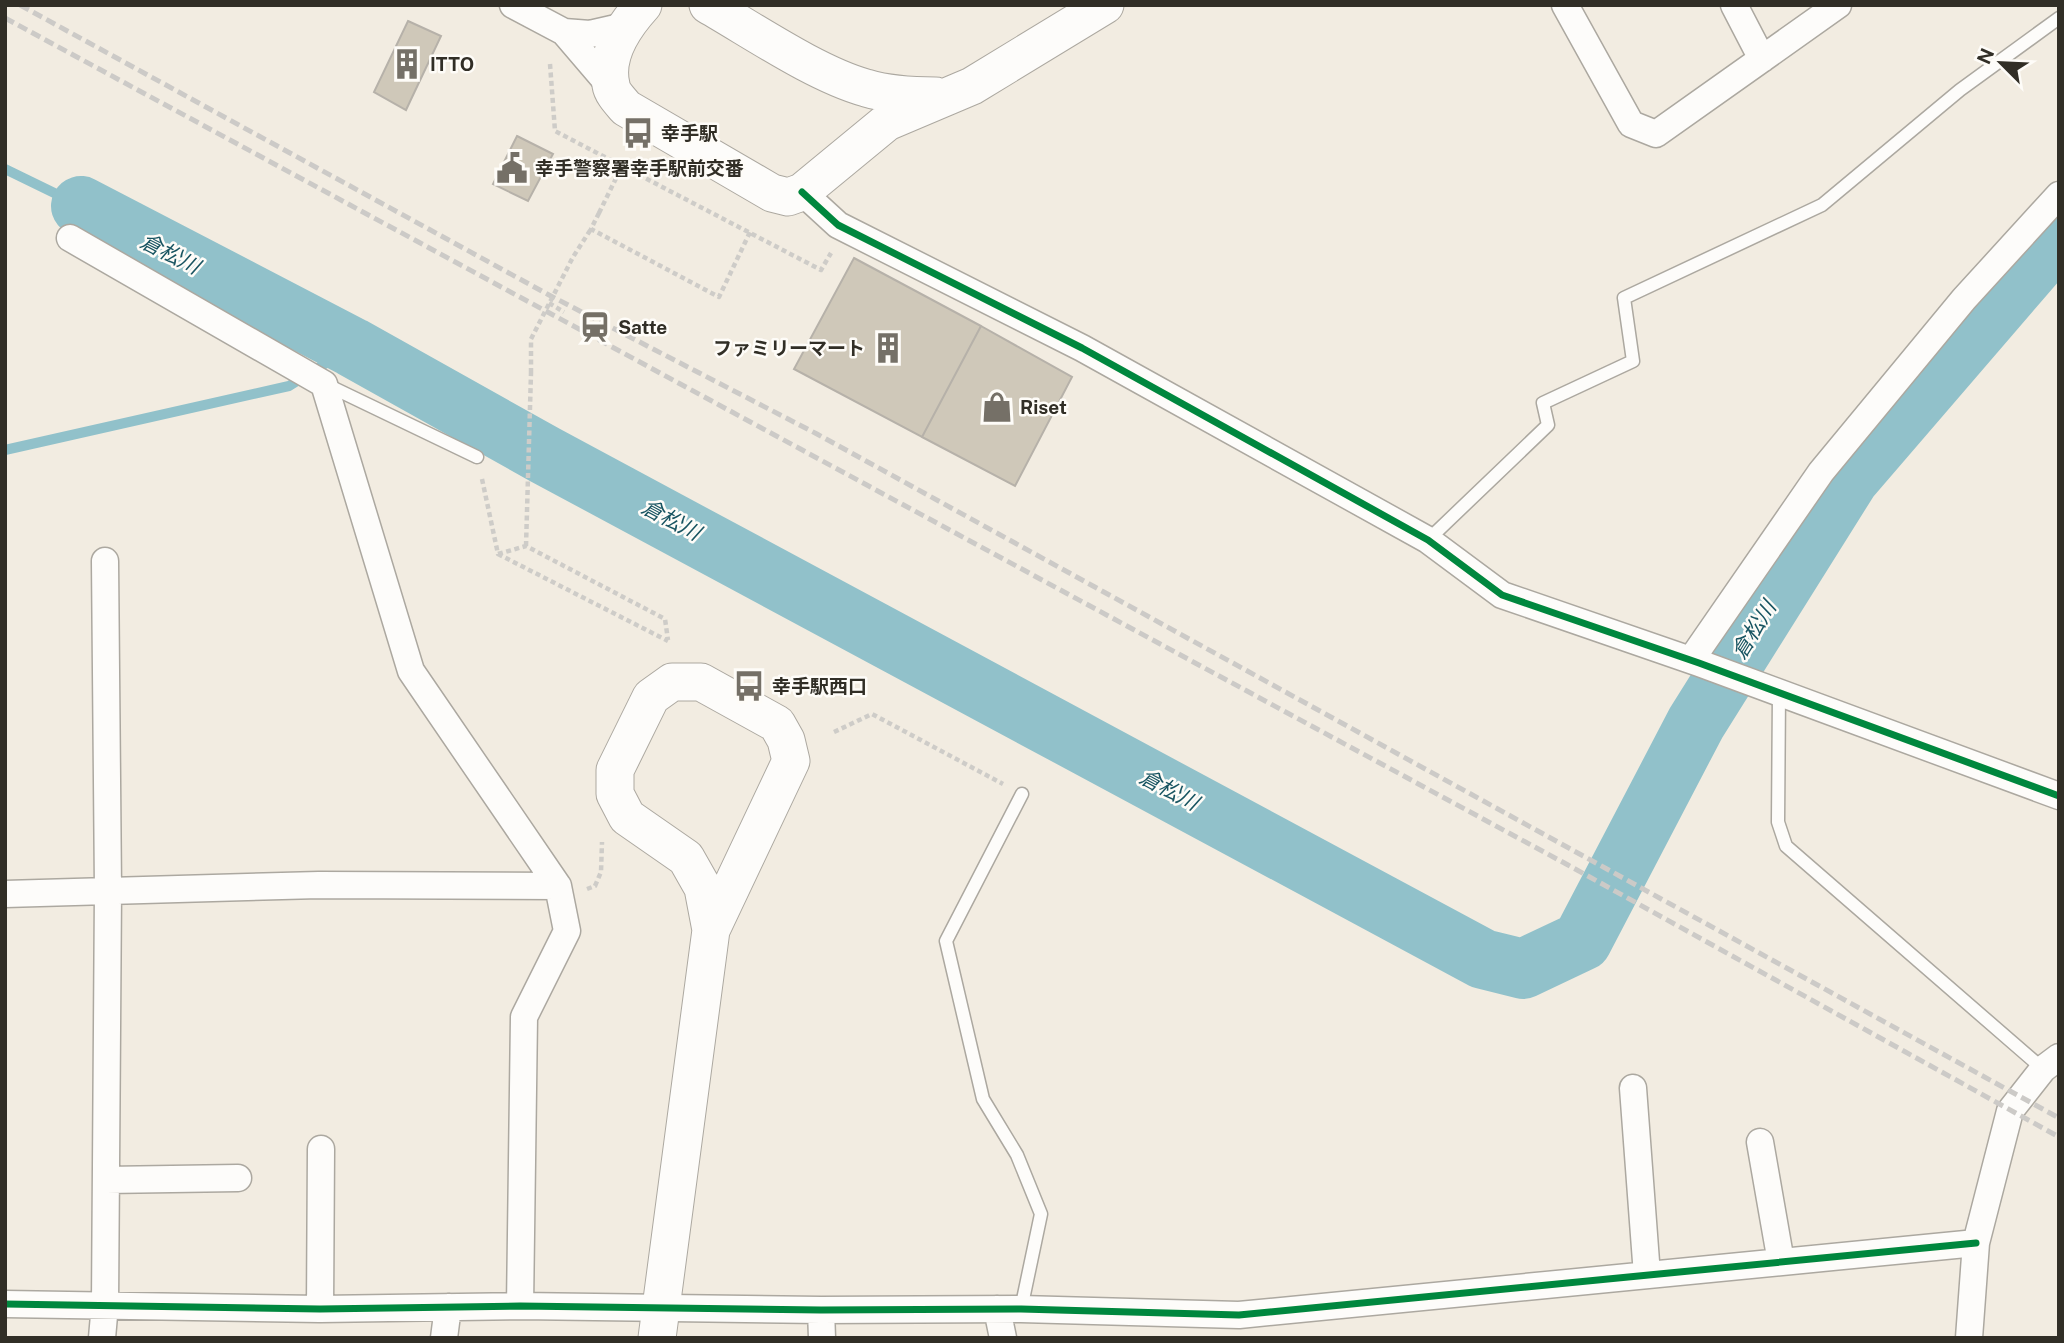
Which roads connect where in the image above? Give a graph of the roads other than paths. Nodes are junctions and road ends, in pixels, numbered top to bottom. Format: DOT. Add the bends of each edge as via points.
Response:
graph roads {
  1 [pos="513,5"];
  2 [pos="1105,5"];
  3 [pos="1565,5"];
  4 [pos="1734,5"];
  5 [pos="1838,5"];
  6 [pos="728,13"];
  7 [pos="634,16"];
  8 [pos="2059,18"];
  9 [pos="556,42"];
  10 [pos="1762,59"];
  11 [pos="611,87"];
  12 [pos="941,96"];
  13 [pos="802,192"];
  14 [pos="2059,195"];
  15 [pos="70,238"];
  16 [pos="323,383"];
  17 [pos="477,457"];
  18 [pos="1428,540"];
  19 [pos="105,561"];
  20 [pos="1695,662"];
  21 [pos="1779,693"];
  22 [pos="1022,794"];
  23 [pos="2059,796"];
  24 [pos="558,887"];
  25 [pos="108,890"];
  26 [pos="5,894"];
  27 [pos="711,930"];
  28 [pos="2051,1063"];
  29 [pos="1633,1088"];
  30 [pos="1760,1142"];
  31 [pos="321,1149"];
  32 [pos="237,1178"];
  33 [pos="106,1180"];
  34 [pos="1976,1243"];
  35 [pos="1781,1262"];
  36 [pos="1647,1275"];
  37 [pos="5,1304"];
  38 [pos="105,1304"];
  39 [pos="520,1306"];
  40 [pos="448,1307"];
  41 [pos="320,1309"];
  42 [pos="1009,1309"];
  43 [pos="821,1310"];
  44 [pos="659,1322"];
  45 [pos="1241,1326"];
  46 [pos="102,1338"];
  47 [pos="444,1338"];
  48 [pos="822,1338"];
  49 [pos="1003,1338"];
  50 [pos="1969,1338"];
  1 -- 9 [label="street"];
  2 -- 12 [label="street" via="1014,63 972,86"];
  3 -- 10 [label="street" via="1631,124 1656,134"];
  4 -- 10 [label="street"];
  5 -- 10 [label="street"];
  6 -- 12 [label="street" via="835,76 901,96"];
  7 -- 9 [label="street"];
  7 -- 11 [label="street" via="611,58"];
  8 -- 18 [label="lane" via="1960,90 1822,205 1624,298 1633,360 1544,403 1548,425"];
  9 -- 11 [label="street"];
  11 -- 13 [label="street" via="626,108 772,193 788,197"];
  12 -- 13 [label="street" via="887,122"];
  13 -- 18 [label="street" via="838,225 1082,348"];
  14 -- 20 [label="street" via="1964,299 1821,471"];
  15 -- 16 [label="street"];
  16 -- 17 [label="lane"];
  16 -- 24 [label="street" via="411,671"];
  18 -- 20 [label="street" via="1502,595"];
  19 -- 25 [label="street"];
  20 -- 21 [label="street"];
  21 -- 23 [label="street"];
  21 -- 28 [label="lane" via="1778,822 1786,846"];
  22 -- 42 [label="lane" via="946,940 984,1098 1017,1155 1041,1214"];
  24 -- 25 [label="street"];
  24 -- 39 [label="street" via="568,931 524,1017"];
  25 -- 26 [label="street"];
  25 -- 33 [label="street"];
  27 -- 27 [label="street" via="703,888 686,858 627,817 615,794 615,771 651,697 672,682 701,682 777,724 791,761"];
  27 -- 44 [label="street"];
  28 -- 34 [label="street" via="2010,1111"];
  29 -- 36 [label="street"];
  30 -- 35 [label="street"];
  31 -- 41 [label="street"];
  32 -- 33 [label="street"];
  33 -- 38 [label="street"];
  34 -- 35 [label="street"];
  34 -- 50 [label="street"];
  35 -- 36 [label="street"];
  36 -- 45 [label="street"];
  37 -- 38 [label="street"];
  38 -- 41 [label="street"];
  38 -- 46 [label="street"];
  39 -- 40 [label="street"];
  39 -- 44 [label="street"];
  40 -- 41 [label="street"];
  40 -- 47 [label="street"];
  42 -- 43 [label="street"];
  42 -- 45 [label="street"];
  42 -- 49 [label="street"];
  43 -- 44 [label="street"];
  43 -- 48 [label="street"];
}
